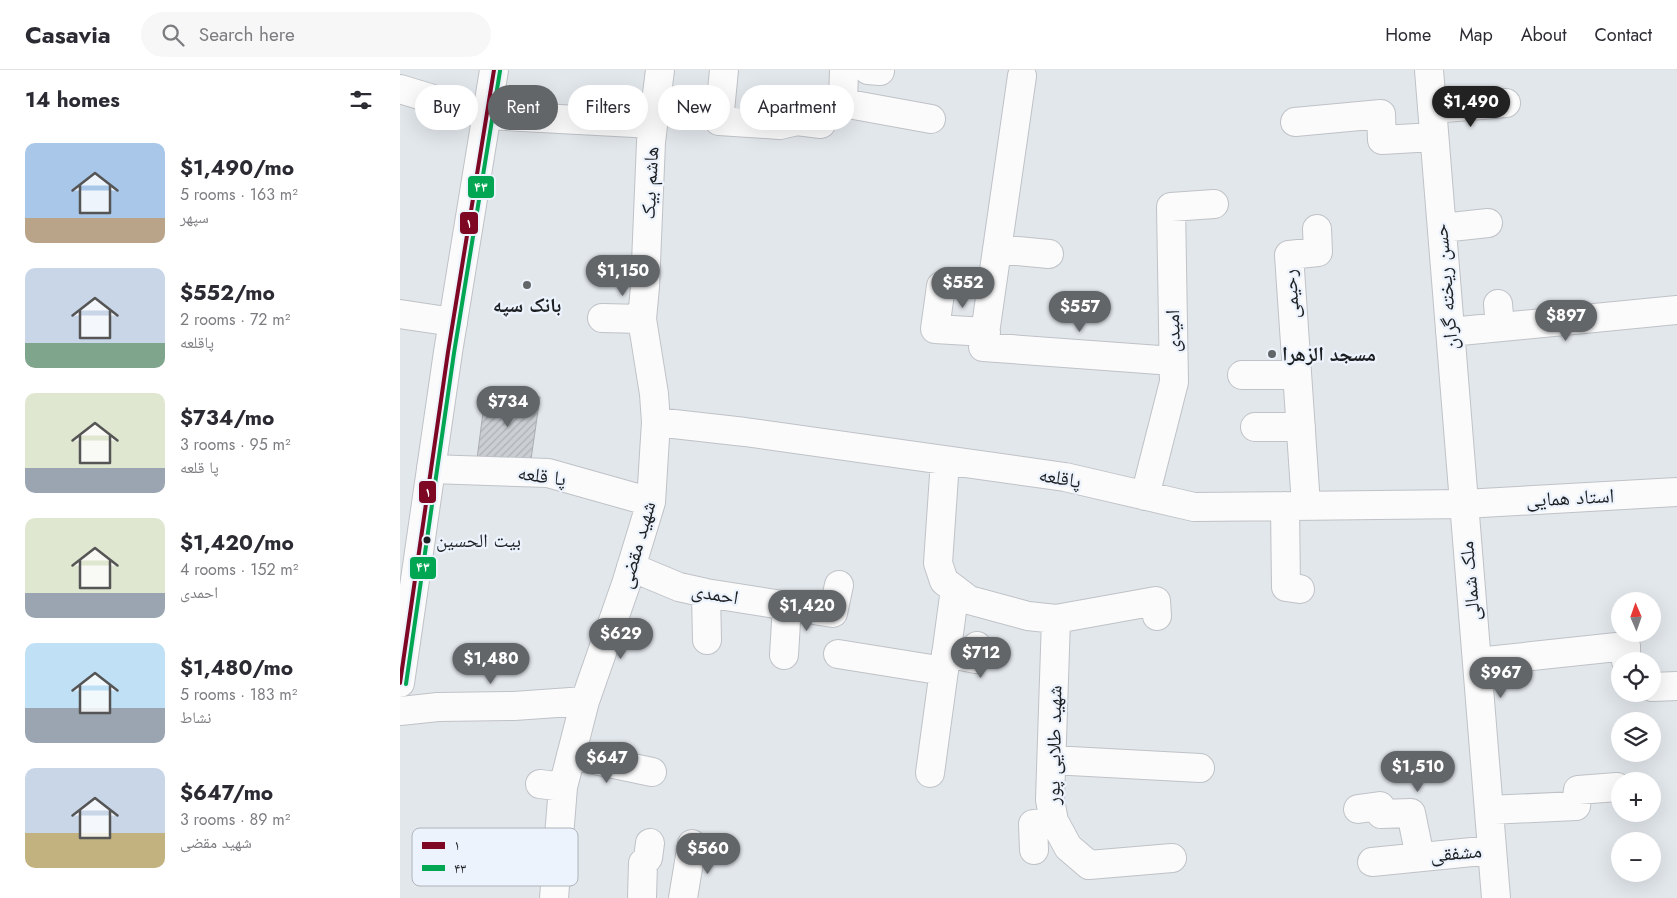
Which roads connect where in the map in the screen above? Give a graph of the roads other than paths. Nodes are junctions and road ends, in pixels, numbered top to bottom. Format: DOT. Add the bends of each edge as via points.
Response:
graph roads {
  1 [pos="494,70"];
  2 [pos="660,70"];
  3 [pos="724,70"];
  4 [pos="844,70"];
  5 [pos="868,70"];
  6 [pos="880,70"];
  7 [pos="1429,70"];
  8 [pos="1022,76"];
  9 [pos="400,89"];
  10 [pos="1506,104"];
  11 [pos="1432,109"];
  12 [pos="486,116"];
  13 [pos="931,119"];
  14 [pos="740,122"];
  15 [pos="1295,122"];
  16 [pos="654,124"];
  17 [pos="1434,137"];
  18 [pos="1214,204"];
  19 [pos="1488,223"];
  20 [pos="1442,228"];
  21 [pos="1317,229"];
  22 [pos="997,249"];
  23 [pos="1049,254"];
  24 [pos="941,286"];
  25 [pos="1677,310"];
  26 [pos="400,314"];
  27 [pos="602,318"];
  28 [pos="642,319"];
  29 [pos="453,322"];
  30 [pos="986,332"];
  31 [pos="1450,332"];
  32 [pos="1173,361"];
  33 [pos="1242,375"];
  34 [pos="1297,376"];
  35 [pos="656,422"];
  36 [pos="1255,427"];
  37 [pos="1301,427"];
  38 [pos="945,460"];
  39 [pos="431,469"];
  40 [pos="1677,492"];
  41 [pos="1145,496"];
  42 [pos="651,502"];
  43 [pos="1464,504"];
  44 [pos="1296,506"];
  45 [pos="631,567"];
  46 [pos="839,585"];
  47 [pos="1300,588"];
  48 [pos="955,589"];
  49 [pos="706,593"];
  50 [pos="787,606"];
  51 [pos="1157,616"];
  52 [pos="1056,619"];
  53 [pos="707,640"];
  54 [pos="977,646"];
  55 [pos="1626,652"];
  56 [pos="838,654"];
  57 [pos="784,655"];
  58 [pos="945,662"];
  59 [pos="1477,662"];
  60 [pos="400,684"];
  61 [pos="1677,686"];
  62 [pos="1661,687"];
  63 [pos="585,702"];
  64 [pos="400,711"];
  65 [pos="571,755"];
  66 [pos="1052,760"];
  67 [pos="1200,768"];
  68 [pos="652,772"];
  69 [pos="930,773"];
  70 [pos="1611,787"];
  71 [pos="1358,809"];
  72 [pos="1489,810"];
  73 [pos="1054,821"];
  74 [pos="553,828"];
  75 [pos="650,843"];
  76 [pos="692,844"];
  77 [pos="1034,850"];
  78 [pos="1492,850"];
  79 [pos="1420,857"];
  80 [pos="1172,858"];
  81 [pos="1372,862"];
  82 [pos="642,898"];
  83 [pos="683,898"];
  84 [pos="1496,898"];
  1 -- 12 [label="street"];
  2 -- 16 [label="street, هاشم بیک"];
  3 -- 14 [label="street" via="719,121"];
  4 -- 13 [label="street" via="842,103"];
  5 -- 6 [label="street"];
  7 -- 11 [label="street, حسن ریخته گران"];
  8 -- 22 [label="street"];
  9 -- 12 [label="street, هاشم بیک"];
  10 -- 11 [label="street"];
  11 -- 17 [label="street, حسن ریخته گران"];
  12 -- 16 [label="street, هاشم بیک"];
  12 -- 29 [label="street"];
  15 -- 17 [label="street" via="1382,114 1382,140"];
  16 -- 28 [label="street, هاشم بیک"];
  17 -- 20 [label="street, حسن ریخته گران"];
  18 -- 32 [label="street, امیدی" via="1171,207"];
  19 -- 20 [label="street"];
  20 -- 31 [label="street, حسن ریخته گران"];
  21 -- 34 [label="street, رحیمی" via="1318,252 1289,255"];
  22 -- 23 [label="street"];
  22 -- 30 [label="street"];
  24 -- 30 [label="street" via="935,328"];
  25 -- 31 [label="street" via="1499,315"];
  26 -- 29 [label="street"];
  27 -- 28 [label="street"];
  28 -- 35 [label="street, هاشم بیک"];
  29 -- 39 [label="street"];
  30 -- 32 [label="street" via="983,347"];
  31 -- 43 [label="street, حسن ریخته گران"];
  32 -- 41 [label="street, امیدی" via="1174,382"];
  33 -- 34 [label="street"];
  34 -- 37 [label="street, رحیمی"];
  35 -- 38 [label="street, پاقلعه"];
  35 -- 42 [label="street, شهید مقضی"];
  36 -- 37 [label="street"];
  37 -- 44 [label="street, رحیمی"];
  38 -- 41 [label="street, پاقلعه" via="1065,477"];
  38 -- 48 [label="street" via="938,563 944,581"];
  39 -- 42 [label="street, پا قلعه" via="548,473"];
  39 -- 60 [label="street"];
  40 -- 43 [label="street, استاد همایی"];
  41 -- 44 [label="street, پاقلعه" via="1194,507"];
  42 -- 45 [label="street, شهید مقضی"];
  43 -- 44 [label="street, پاقلعه"];
  43 -- 59 [label="street, ملک شمالی"];
  44 -- 47 [label="street, رحیمی" via="1286,587"];
  45 -- 49 [label="street, احمدی" via="679,587"];
  45 -- 63 [label="street, شهید مقضی"];
  46 -- 50 [label="street, احمدی" via="833,613"];
  48 -- 52 [label="street" via="969,600 1028,616"];
  48 -- 58 [label="street"];
  49 -- 50 [label="street, احمدی"];
  49 -- 53 [label="street"];
  50 -- 57 [label="street"];
  51 -- 52 [label="street" via="1156,601"];
  52 -- 66 [label="street, شهید طلایی پور"];
  54 -- 58 [label="street" via="976,659"];
  55 -- 59 [label="street" via="1626,646"];
  56 -- 58 [label="street"];
  58 -- 69 [label="street"];
  59 -- 72 [label="street, ملک شمالی"];
  61 -- 62 [label="street"];
  63 -- 64 [label="street"];
  63 -- 65 [label="street, شهید مقضی"];
  65 -- 68 [label="street"];
  65 -- 74 [label="street, شهید مقضی" via="552,786"];
  66 -- 67 [label="street"];
  66 -- 73 [label="street, شهید طلایی پور" via="1050,800"];
  70 -- 72 [label="street" via="1578,790 1576,806"];
  71 -- 79 [label="street, مشفقی" via="1380,806 1381,814 1411,813"];
  72 -- 78 [label="street, ملک شمالی"];
  73 -- 77 [label="street" via="1034,824"];
  73 -- 80 [label="street, شهید طلایی پور" via="1068,847 1089,865"];
  75 -- 82 [label="street" via="648,858 643,863"];
  76 -- 83 [label="street"];
  78 -- 79 [label="street, مشفقی"];
  78 -- 84 [label="street, ملک شمالی"];
  79 -- 81 [label="street, مشفقی"];
}
